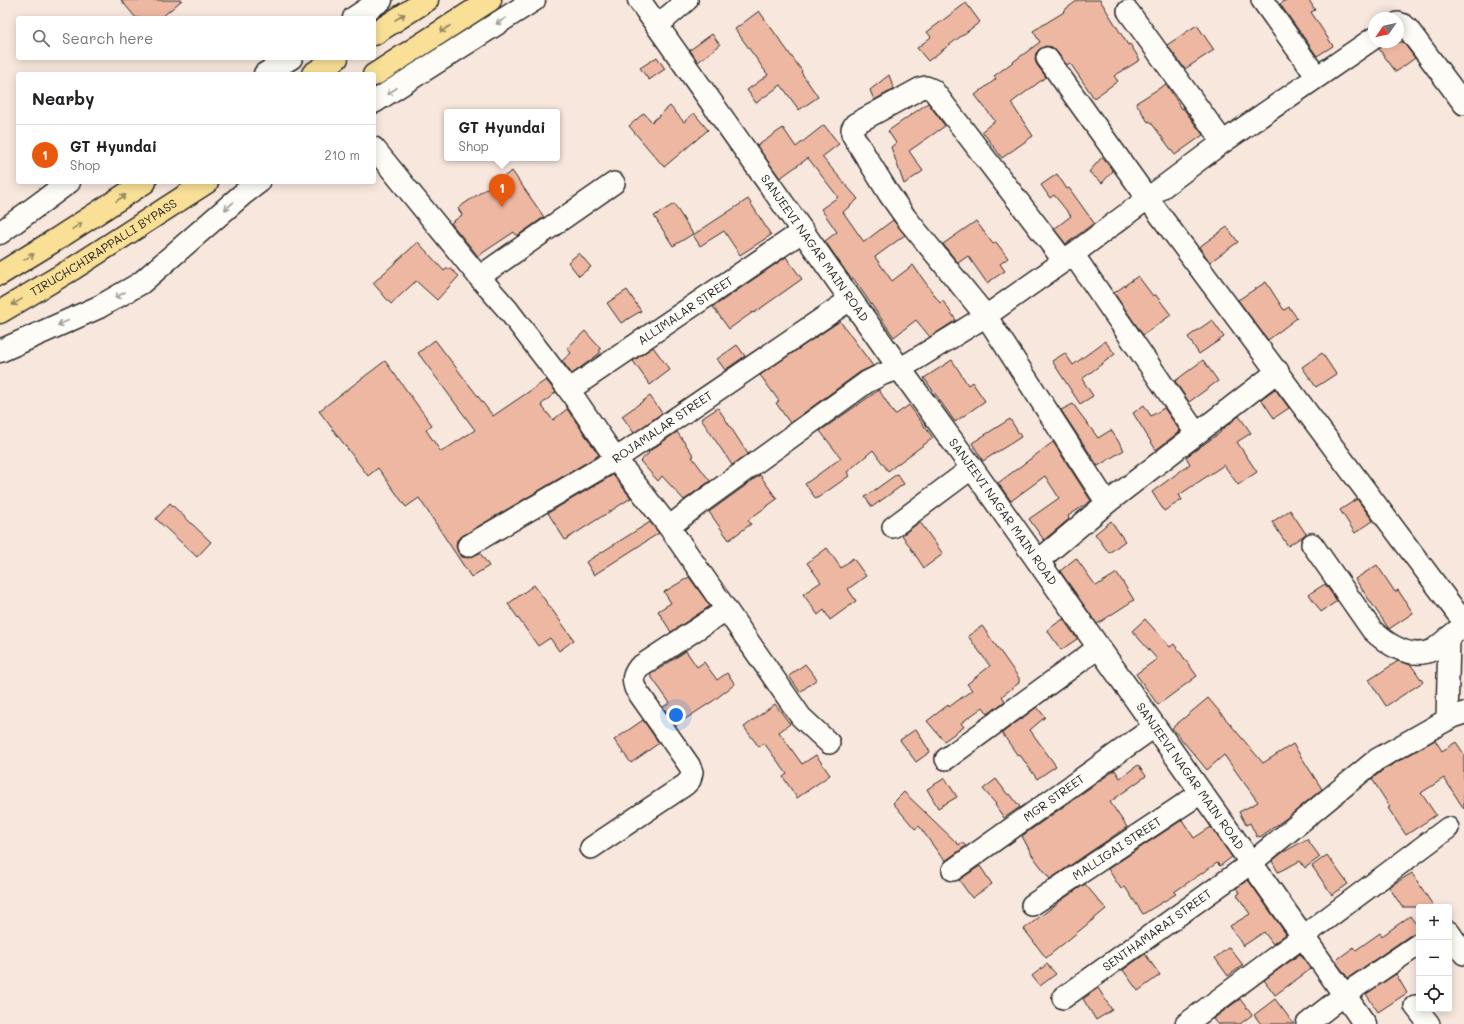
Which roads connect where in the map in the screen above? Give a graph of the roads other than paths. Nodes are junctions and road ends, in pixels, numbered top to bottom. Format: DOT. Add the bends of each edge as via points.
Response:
graph roads {
  1 [pos="382,0"];
  2 [pos="427,0"];
  3 [pos="490,0"];
  4 [pos="534,0"];
  5 [pos="639,0"];
  6 [pos="686,0"];
  7 [pos="1262,0"];
  8 [pos="1128,11"];
  9 [pos="357,16"];
  10 [pos="1404,25"];
  11 [pos="657,26"];
  12 [pos="376,33"];
  13 [pos="1368,42"];
  14 [pos="1047,58"];
  15 [pos="288,60"];
  16 [pos="334,60"];
  17 [pos="268,72"];
  18 [pos="316,72"];
  19 [pos="376,74"];
  20 [pos="1317,77"];
  21 [pos="376,101"];
  22 [pos="1464,104"];
  23 [pos="1222,142"];
  24 [pos="376,150"];
  25 [pos="614,183"];
  26 [pos="66,184"];
  27 [pos="142,184"];
  28 [pos="205,184"];
  29 [pos="256,184"];
  30 [pos="1148,199"];
  31 [pos="803,231"];
  32 [pos="0,233"];
  33 [pos="1068,258"];
  34 [pos="0,274"];
  35 [pos="479,277"];
  36 [pos="851,298"];
  37 [pos="0,312"];
  38 [pos="986,316"];
  39 [pos="0,351"];
  40 [pos="900,369"];
  41 [pos="1278,371"];
  42 [pos="569,390"];
  43 [pos="1196,433"];
  44 [pos="616,460"];
  45 [pos="972,468"];
  46 [pos="1107,503"];
  47 [pos="669,527"];
  48 [pos="893,527"];
  49 [pos="1312,544"];
  50 [pos="468,546"];
  51 [pos="1038,561"];
  52 [pos="726,610"];
  53 [pos="1464,618"];
  54 [pos="1457,631"];
  55 [pos="1098,648"];
  56 [pos="1456,717"];
  57 [pos="1154,727"];
  58 [pos="829,743"];
  59 [pos="946,759"];
  60 [pos="1201,793"];
  61 [pos="1448,828"];
  62 [pos="591,848"];
  63 [pos="1251,862"];
  64 [pos="953,870"];
  65 [pos="1032,905"];
  66 [pos="1452,936"];
  67 [pos="1303,937"];
  68 [pos="1416,946"];
  69 [pos="1464,954"];
  70 [pos="1344,994"];
  71 [pos="1063,998"];
  72 [pos="1415,1006"];
  73 [pos="1186,1024"];
  74 [pos="1307,1024"];
  75 [pos="1365,1024"];
  76 [pos="1429,1024"];
  1 -- 9 [label="street"];
  12 -- 2 [label="highway, one-way"];
  3 -- 19 [label="highway, one-way"];
  4 -- 21 [label="street, one-way"];
  5 -- 11 [label="street, SANJEEVI NAGAR MAIN ROAD"];
  6 -- 11 [label="street"];
  7 -- 20 [label="street"];
  8 -- 23 [label="street"];
  10 -- 22 [label="street"];
  11 -- 31 [label="street, SANJEEVI NAGAR MAIN ROAD"];
  13 -- 20 [label="street"];
  14 -- 30 [label="street"];
  15 -- 17 [label="street"];
  16 -- 18 [label="highway"];
  20 -- 23 [label="street"];
  23 -- 30 [label="street"];
  24 -- 35 [label="street"];
  25 -- 35 [label="street"];
  26 -- 32 [label="street"];
  34 -- 27 [label="highway, one-way"];
  28 -- 37 [label="highway, TIRUCHCHIRAPPALLI BYPASS, one-way"];
  29 -- 39 [label="street, one-way" via="141,282 99,307"];
  30 -- 33 [label="street"];
  30 -- 41 [label="street"];
  31 -- 36 [label="street, SANJEEVI NAGAR MAIN ROAD"];
  31 -- 42 [label="street, ALLIMALAR STREET"];
  33 -- 38 [label="street"];
  33 -- 38 [label="street" via="934,90 921,88 855,124 852,134 889,194"];
  33 -- 43 [label="street"];
  35 -- 42 [label="street" via="508,310"];
  36 -- 40 [label="street, SANJEEVI NAGAR MAIN ROAD"];
  36 -- 44 [label="street, ROJAMALAR STREET"];
  38 -- 40 [label="street"];
  38 -- 46 [label="street"];
  40 -- 45 [label="street, SANJEEVI NAGAR MAIN ROAD"];
  40 -- 47 [label="street" via="867,382"];
  41 -- 43 [label="street"];
  41 -- 53 [label="street" via="1457,614"];
  42 -- 44 [label="street"];
  43 -- 46 [label="street"];
  44 -- 47 [label="street"];
  44 -- 50 [label="street, ROJAMALAR STREET"];
  45 -- 48 [label="street"];
  45 -- 51 [label="street, SANJEEVI NAGAR MAIN ROAD"];
  46 -- 51 [label="street"];
  47 -- 52 [label="street"];
  49 -- 54 [label="street" via="1372,630 1400,650 1428,652"];
  51 -- 55 [label="street, SANJEEVI NAGAR MAIN ROAD"];
  52 -- 58 [label="street" via="801,717"];
  52 -- 62 [label="street" via="638,667 633,676 635,688 689,765 692,772 690,780"];
  54 -- 56 [label="street"];
  55 -- 57 [label="street, SANJEEVI NAGAR MAIN ROAD"];
  55 -- 59 [label="street"];
  56 -- 63 [label="street, SENTHAMARAI STREET" via="1376,760"];
  57 -- 60 [label="street, SANJEEVI NAGAR MAIN ROAD"];
  57 -- 64 [label="street, MGR STREET"];
  60 -- 63 [label="street, SANJEEVI NAGAR MAIN ROAD"];
  60 -- 65 [label="street, MALLIGAI STREET"];
  61 -- 67 [label="street"];
  63 -- 67 [label="street, SANJEEVI NAGAR MAIN ROAD"];
  63 -- 71 [label="street, SENTHAMARAI STREET"];
  66 -- 69 [label="street"];
  67 -- 70 [label="street, SANJEEVI NAGAR MAIN ROAD"];
  67 -- 73 [label="street"];
  68 -- 70 [label="street"];
  70 -- 74 [label="street"];
  70 -- 75 [label="street, SANJEEVI NAGAR MAIN ROAD"];
  72 -- 76 [label="street"];
}
